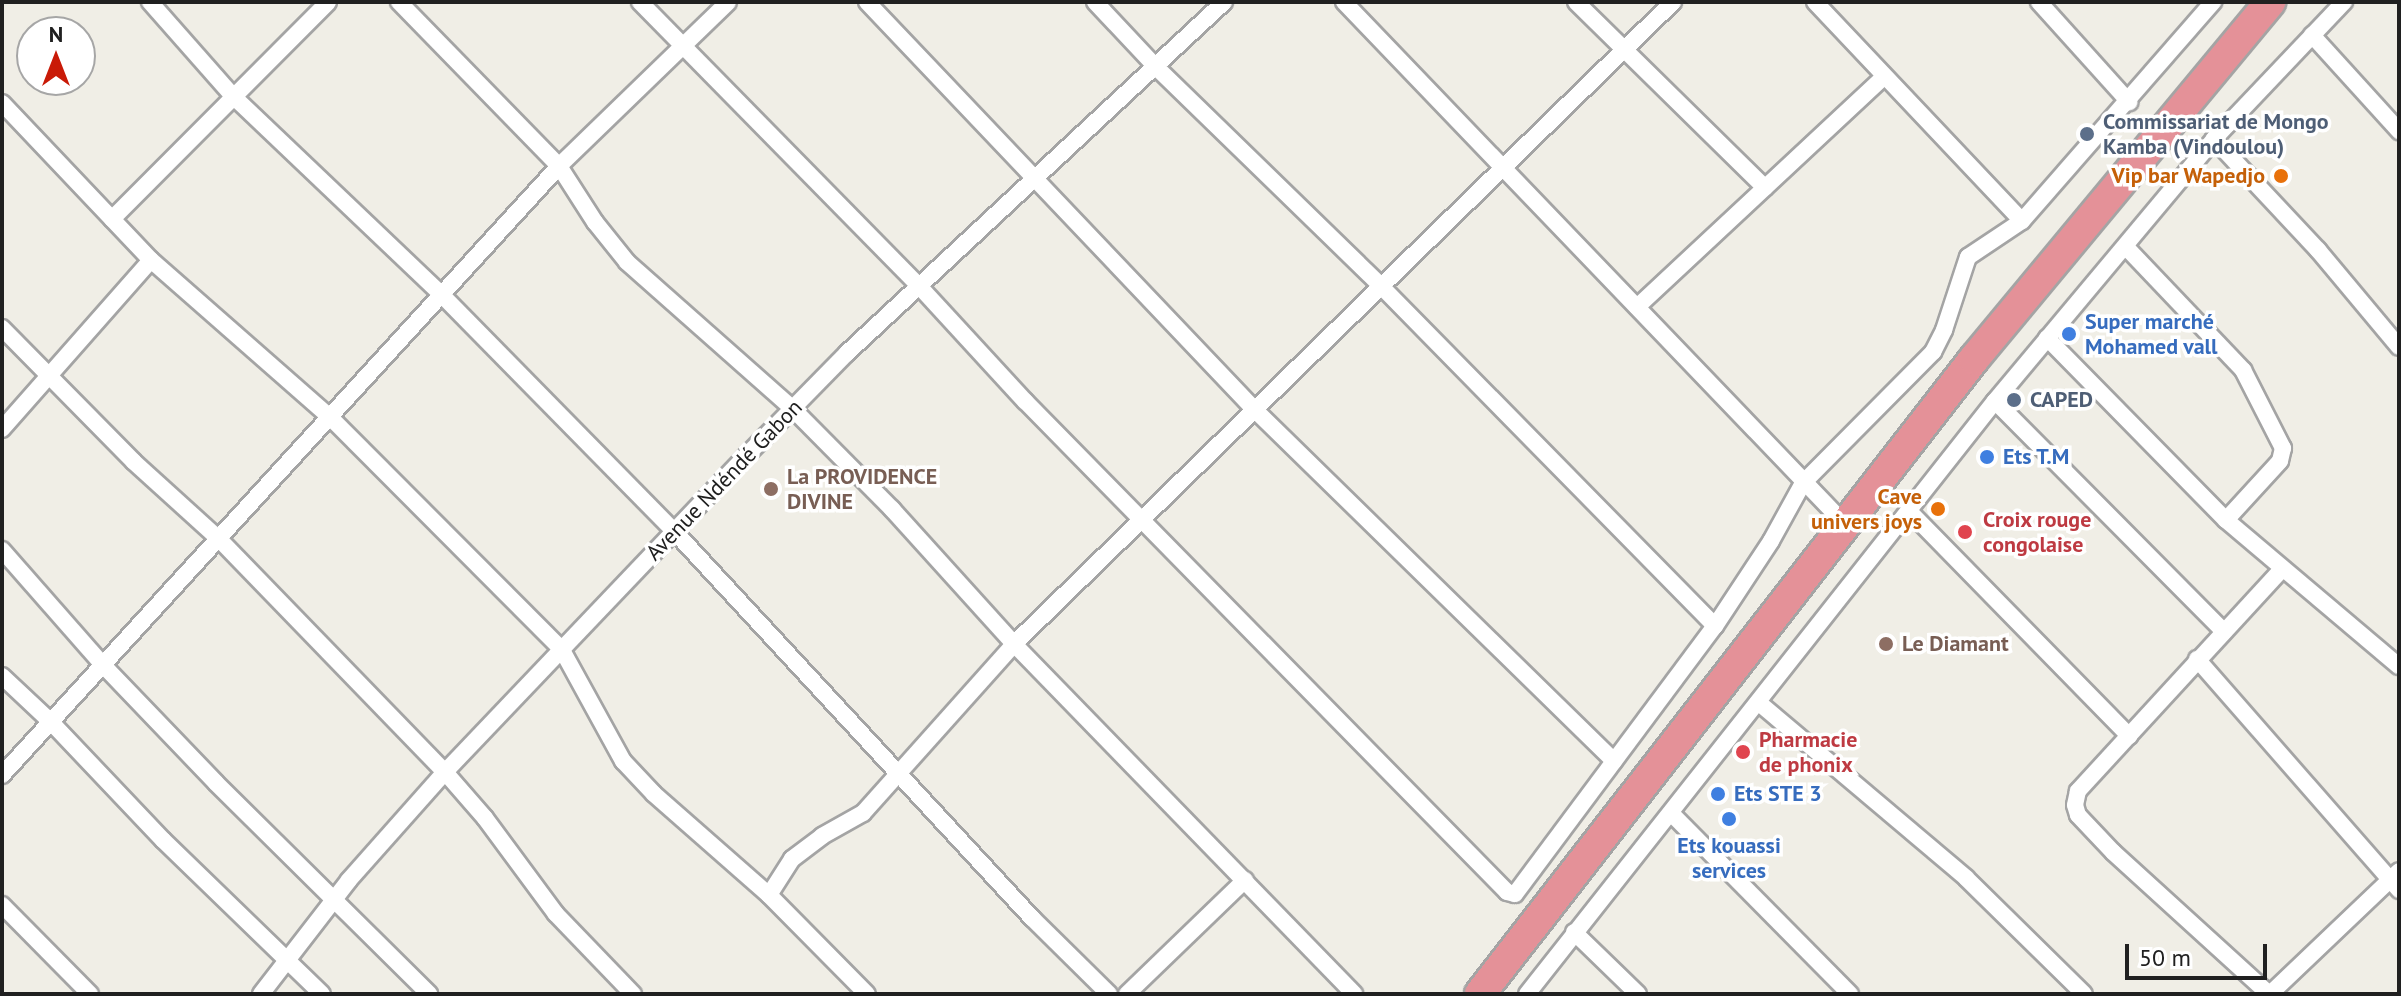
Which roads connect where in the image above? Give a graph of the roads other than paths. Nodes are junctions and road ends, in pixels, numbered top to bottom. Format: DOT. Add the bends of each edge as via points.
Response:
graph roads {
  1 [pos="150,2"];
  2 [pos="328,2"];
  3 [pos="399,2"];
  4 [pos="640,2"];
  5 [pos="728,2"];
  6 [pos="867,2"];
  7 [pos="1095,2"];
  8 [pos="1224,2"];
  9 [pos="1344,2"];
  10 [pos="1576,2"];
  11 [pos="1673,2"];
  12 [pos="1815,2"];
  13 [pos="2039,2"];
  14 [pos="2213,2"];
  15 [pos="2270,2"];
  16 [pos="2344,2"];
  17 [pos="2312,35"];
  18 [pos="681,44"];
  19 [pos="1624,52"];
  20 [pos="1156,67"];
  21 [pos="1884,77"];
  22 [pos="233,96"];
  23 [pos="2129,102"];
  24 [pos="2,103"];
  25 [pos="2399,131"];
  26 [pos="2214,139"];
  27 [pos="559,166"];
  28 [pos="1502,166"];
  29 [pos="1036,176"];
  30 [pos="1765,188"];
  31 [pos="112,219"];
  32 [pos="2022,221"];
  33 [pos="2126,247"];
  34 [pos="151,260"];
  35 [pos="1380,285"];
  36 [pos="920,287"];
  37 [pos="442,295"];
  38 [pos="1637,307"];
  39 [pos="2,328"];
  40 [pos="2047,338"];
  41 [pos="2399,347"];
  42 [pos="51,375"];
  43 [pos="1995,401"];
  44 [pos="1253,408"];
  45 [pos="793,409"];
  46 [pos="330,417"];
  47 [pos="2,429"];
  48 [pos="1803,483"];
  49 [pos="1909,511"];
  50 [pos="1141,518"];
  51 [pos="2226,520"];
  52 [pos="1844,523"];
  53 [pos="675,532"];
  54 [pos="219,539"];
  55 [pos="2,550"];
  56 [pos="2281,570"];
  57 [pos="1715,626"];
  58 [pos="2224,632"];
  59 [pos="1014,644"];
  60 [pos="562,650"];
  61 [pos="2197,659"];
  62 [pos="103,665"];
  63 [pos="2399,666"];
  64 [pos="2,676"];
  65 [pos="1758,702"];
  66 [pos="51,722"];
  67 [pos="2129,736"];
  68 [pos="1614,761"];
  69 [pos="445,772"];
  70 [pos="898,774"];
  71 [pos="2,775"];
  72 [pos="1672,814"];
  73 [pos="1245,880"];
  74 [pos="2396,880"];
  75 [pos="769,895"];
  76 [pos="334,899"];
  77 [pos="2,905"];
  78 [pos="1574,932"];
  79 [pos="287,958"];
  80 [pos="90,994"];
  81 [pos="261,994"];
  82 [pos="322,994"];
  83 [pos="429,994"];
  84 [pos="633,994"];
  85 [pos="867,994"];
  86 [pos="1109,994"];
  87 [pos="1127,994"];
  88 [pos="1354,994"];
  89 [pos="1480,994"];
  90 [pos="1527,994"];
  91 [pos="1638,994"];
  92 [pos="1850,994"];
  93 [pos="2084,994"];
  94 [pos="2270,994"];
  1 -- 22 [label="street"];
  2 -- 22 [label="street"];
  3 -- 27 [label="street"];
  4 -- 18 [label="street"];
  5 -- 18 [label="street"];
  6 -- 29 [label="street"];
  7 -- 20 [label="street"];
  8 -- 20 [label="street, Avenue Ndéndé Gabon"];
  9 -- 28 [label="street"];
  10 -- 19 [label="street"];
  11 -- 19 [label="street"];
  12 -- 21 [label="street"];
  13 -- 23 [label="street"];
  14 -- 23 [label="street"];
  15 -- 52 [label="highway" via="2142,152"];
  16 -- 17 [label="street"];
  17 -- 25 [label="street"];
  17 -- 26 [label="street"];
  18 -- 27 [label="street"];
  18 -- 36 [label="street"];
  19 -- 28 [label="street"];
  19 -- 30 [label="street"];
  20 -- 29 [label="street, Avenue Ndéndé Gabon"];
  20 -- 35 [label="street"];
  21 -- 30 [label="street"];
  21 -- 32 [label="street"];
  22 -- 31 [label="street"];
  22 -- 37 [label="street"];
  23 -- 32 [label="street"];
  24 -- 31 [label="street"];
  26 -- 33 [label="street"];
  26 -- 41 [label="street"];
  27 -- 37 [label="street"];
  27 -- 45 [label="street" via="627,262"];
  28 -- 35 [label="street"];
  28 -- 38 [label="street"];
  29 -- 36 [label="street, Avenue Ndéndé Gabon"];
  29 -- 44 [label="street"];
  30 -- 38 [label="street"];
  31 -- 34 [label="street"];
  32 -- 48 [label="street" via="1968,257 1933,352"];
  33 -- 40 [label="street"];
  33 -- 51 [label="street" via="2243,370 2283,448 2280,461"];
  34 -- 42 [label="street"];
  34 -- 46 [label="street"];
  35 -- 44 [label="street"];
  35 -- 57 [label="street"];
  36 -- 45 [label="street, Avenue Ndéndé Gabon"];
  36 -- 50 [label="street"];
  37 -- 46 [label="street"];
  37 -- 53 [label="street"];
  38 -- 48 [label="street"];
  39 -- 42 [label="street"];
  40 -- 43 [label="street"];
  40 -- 51 [label="street"];
  42 -- 47 [label="street"];
  42 -- 54 [label="street" via="134,462"];
  43 -- 49 [label="street"];
  43 -- 58 [label="street"];
  44 -- 50 [label="street"];
  44 -- 68 [label="street"];
  45 -- 53 [label="street, Avenue Ndéndé Gabon"];
  45 -- 59 [label="street"];
  46 -- 54 [label="street"];
  46 -- 60 [label="street"];
  48 -- 52 [label="street"];
  48 -- 57 [label="street"];
  49 -- 65 [label="street"];
  49 -- 67 [label="street"];
  50 -- 59 [label="street"];
  50 -- 68 [label="street" via="1507,892 1521,889"];
  51 -- 56 [label="street"];
  52 -- 89 [label="highway"];
  53 -- 60 [label="street, Avenue Ndéndé Gabon"];
  53 -- 70 [label="street"];
  54 -- 62 [label="street"];
  54 -- 69 [label="street"];
  55 -- 62 [label="street"];
  56 -- 58 [label="street"];
  56 -- 63 [label="street"];
  57 -- 68 [label="street"];
  58 -- 61 [label="street"];
  59 -- 70 [label="street"];
  59 -- 73 [label="street"];
  60 -- 69 [label="street, Avenue Ndéndé Gabon"];
  60 -- 75 [label="street" via="623,761"];
  61 -- 67 [label="street"];
  61 -- 74 [label="street"];
  62 -- 66 [label="street"];
  62 -- 76 [label="street"];
  64 -- 66 [label="street"];
  65 -- 72 [label="street"];
  65 -- 93 [label="street" via="1966,878"];
  66 -- 71 [label="street"];
  66 -- 79 [label="street" via="163,840"];
  67 -- 94 [label="street" via="2078,791 2078,815"];
  69 -- 76 [label="street, Avenue Ndéndé Gabon"];
  69 -- 84 [label="street" via="556,914"];
  70 -- 75 [label="street" via="863,813 792,859"];
  70 -- 86 [label="street"];
  72 -- 78 [label="street"];
  72 -- 92 [label="street"];
  73 -- 87 [label="street"];
  73 -- 88 [label="street"];
  74 -- 94 [label="street"];
  75 -- 85 [label="street"];
  76 -- 79 [label="street, Avenue Ndéndé Gabon"];
  76 -- 83 [label="street"];
  77 -- 80 [label="street"];
  78 -- 90 [label="street"];
  78 -- 91 [label="street"];
  79 -- 81 [label="street, Avenue Ndéndé Gabon"];
  79 -- 82 [label="street"];
}
